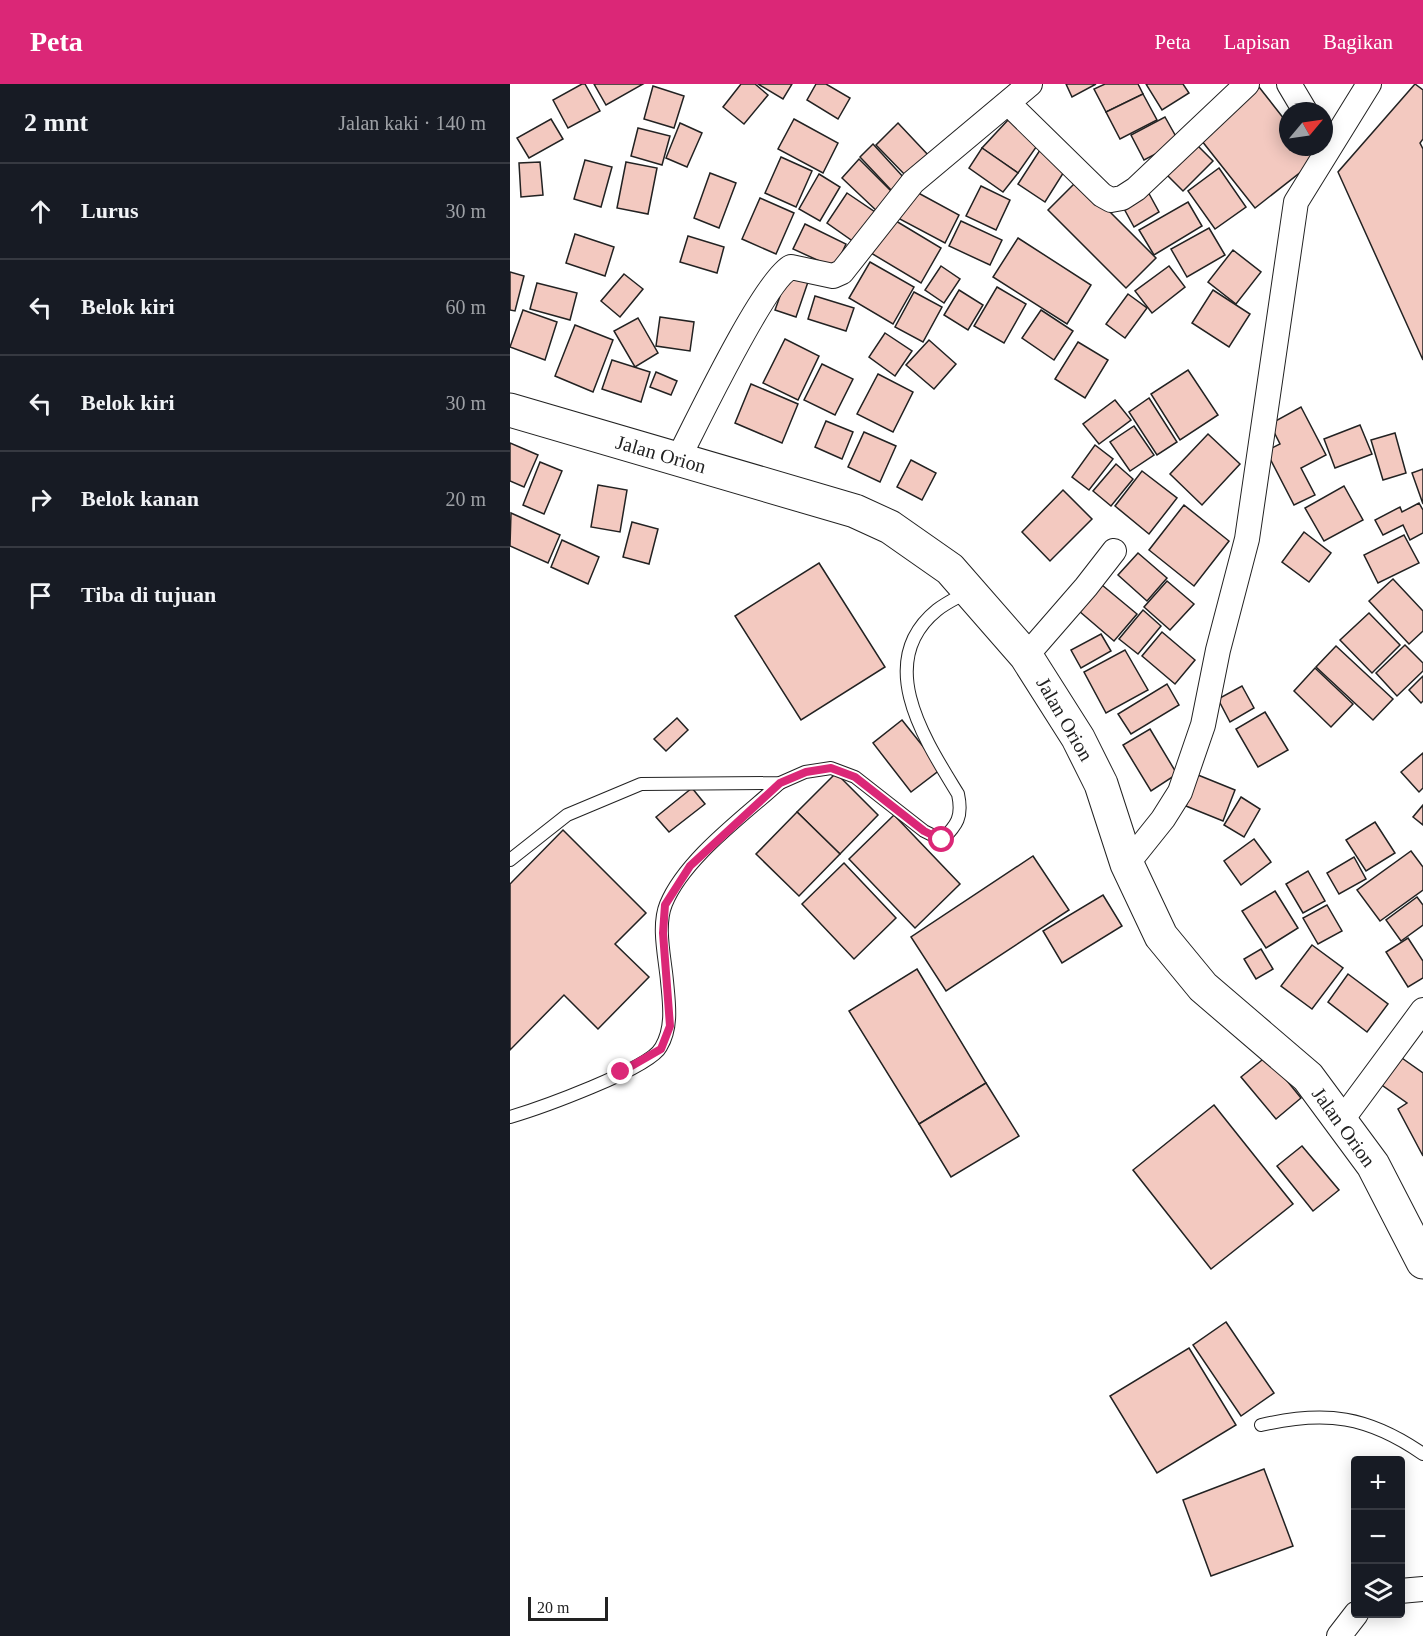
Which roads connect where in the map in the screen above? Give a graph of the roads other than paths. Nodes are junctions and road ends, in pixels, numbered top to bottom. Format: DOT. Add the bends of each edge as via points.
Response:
graph roads {
  1 [pos="1030,84"];
  2 [pos="1247,84"];
  3 [pos="1289,84"];
  4 [pos="1369,84"];
  5 [pos="1300,102"];
  6 [pos="1009,104"];
  7 [pos="1333,136"];
  8 [pos="1321,156"];
  9 [pos="510,410"];
  10 [pos="678,459"];
  11 [pos="1114,551"];
  12 [pos="970,590"];
  13 [pos="1026,656"];
  14 [pos="780,783"];
  15 [pos="510,860"];
  16 [pos="1127,864"];
  17 [pos="1423,1010"];
  18 [pos="510,1117"];
  19 [pos="1341,1121"];
  20 [pos="1423,1262"];
  21 [pos="1261,1425"];
  22 [pos="1423,1454"];
  23 [pos="1423,1589"];
  24 [pos="1405,1591"];
  25 [pos="1353,1618"];
  26 [pos="1340,1636"];
  1 -- 6 [label="street"];
  2 -- 6 [label="street" via="1136,189 1111,201"];
  3 -- 5 [label="street"];
  4 -- 7 [label="street"];
  6 -- 10 [label="street" via="913,182 842,272 833,276 790,267 785,270 765,295"];
  8 -- 16 [label="street" via="1296,202 1247,539 1203,725 1180,792 1164,819"];
  9 -- 10 [label="highway, Jalan Orion"];
  10 -- 12 [label="highway, Jalan Orion" via="870,517 950,569"];
  11 -- 13 [label="street"];
  12 -- 13 [label="highway, Jalan Orion"];
  12 -- 14 [label="lane" via="937,610 910,645 906,657 909,695 928,746 958,795 957,826 942,840 924,831 855,777 831,768 806,772"];
  13 -- 16 [label="highway, Jalan Orion" via="1078,738 1101,784"];
  14 -- 15 [label="lane" via="640,784 567,815"];
  14 -- 18 [label="lane" via="690,866 665,905 663,933 670,1026 661,1049 630,1068 549,1105"];
  16 -- 19 [label="highway, Jalan Orion" via="1161,936 1203,987 1308,1077"];
  17 -- 19 [label="street"];
  19 -- 20 [label="highway, Jalan Orion" via="1373,1165"];
  21 -- 22 [label="lane" via="1291,1418 1353,1419 1398,1437"];
  23 -- 24 [label="street"];
  25 -- 26 [label="street"];
}
